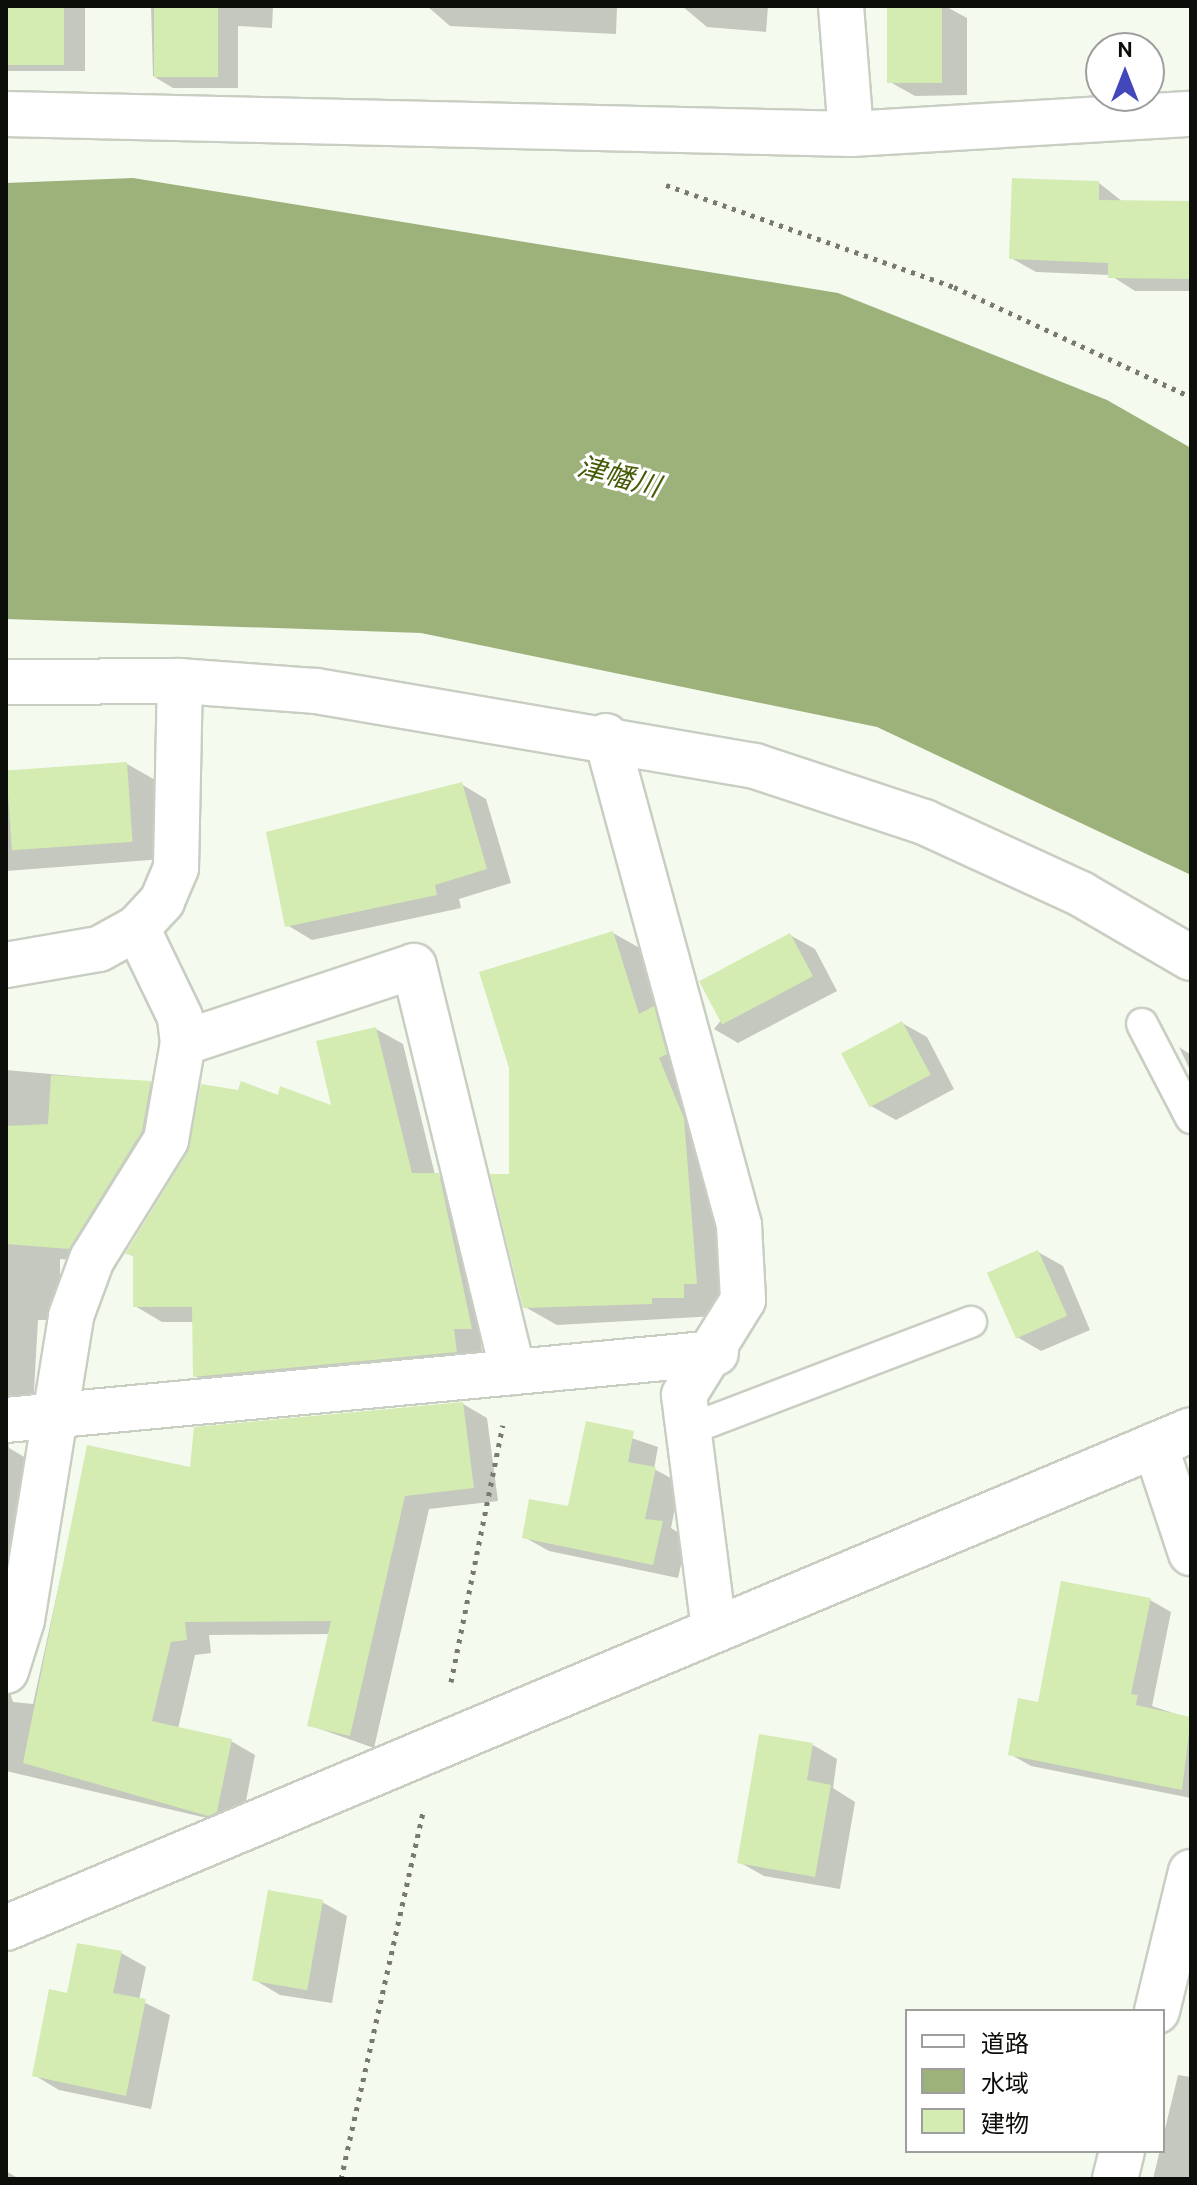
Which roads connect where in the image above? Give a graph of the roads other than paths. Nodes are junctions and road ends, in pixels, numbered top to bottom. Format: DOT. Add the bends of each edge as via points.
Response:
graph roads {
  1 [pos="841,6"];
  2 [pos="6,114"];
  3 [pos="1191,114"];
  4 [pos="851,134"];
  5 [pos="180,681"];
  6 [pos="6,682"];
  7 [pos="606,736"];
  8 [pos="137,928"];
  9 [pos="1191,958"];
  10 [pos="6,965"];
  11 [pos="1142,1024"];
  12 [pos="183,1043"];
  13 [pos="1191,1118"];
  14 [pos="971,1322"];
  15 [pos="716,1353"];
  16 [pos="513,1372"];
  17 [pos="51,1419"];
  18 [pos="6,1420"];
  19 [pos="688,1430"];
  20 [pos="1173,1438"];
  21 [pos="1191,1553"];
  22 [pos="14,1619"];
  23 [pos="714,1630"];
  24 [pos="6,1671"];
  25 [pos="1191,1872"];
  26 [pos="6,1928"];
  27 [pos="1157,2009"];
  28 [pos="1122,2153"];
  29 [pos="1115,2179"];
  1 -- 4 [label="street"];
  2 -- 4 [label="street"];
  3 -- 4 [label="street"];
  5 -- 6 [label="street"];
  5 -- 7 [label="street" via="316,691"];
  5 -- 8 [label="street" via="176,868 162,901"];
  7 -- 9 [label="street" via="755,766 924,822 1081,894"];
  7 -- 15 [label="street" via="739,1225 743,1300"];
  8 -- 10 [label="street" via="99,949"];
  8 -- 12 [label="street" via="180,1017"];
  11 -- 13 [label="lane"];
  12 -- 16 [label="street" via="414,966"];
  12 -- 17 [label="street" via="166,1140 92,1259 71,1316"];
  14 -- 19 [label="lane"];
  15 -- 16 [label="street"];
  15 -- 19 [label="street" via="684,1395"];
  16 -- 17 [label="street"];
  17 -- 18 [label="street"];
  17 -- 22 [label="street"];
  19 -- 23 [label="street"];
  20 -- 21 [label="street"];
  20 -- 23 [label="street"];
  22 -- 24 [label="street"];
  23 -- 26 [label="street"];
  25 -- 27 [label="street"];
  28 -- 29 [label="street"];
}
